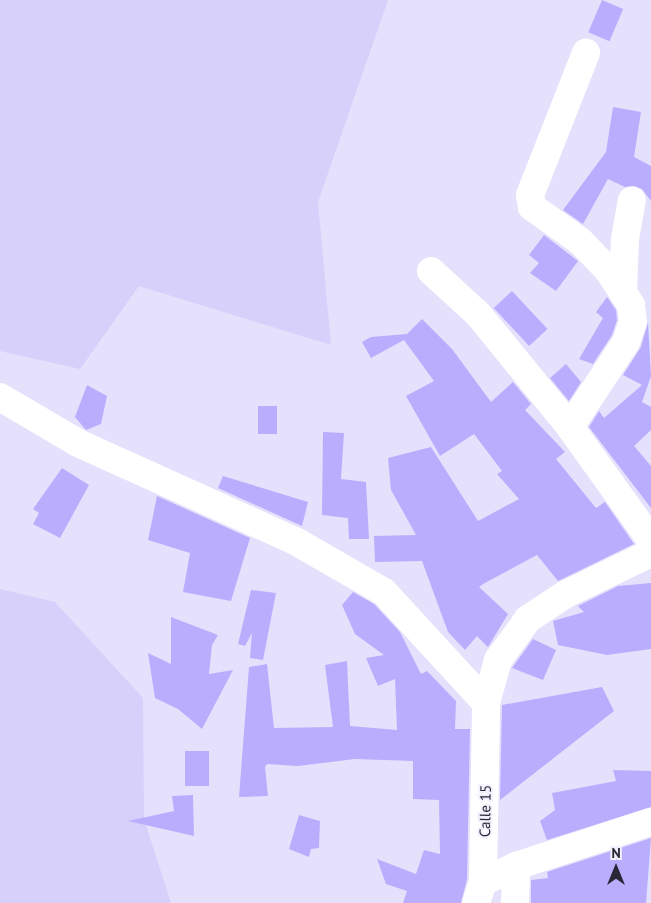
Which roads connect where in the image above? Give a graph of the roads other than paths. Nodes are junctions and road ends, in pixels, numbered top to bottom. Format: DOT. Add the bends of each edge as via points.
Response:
graph roads {
  1 [pos="586,54"];
  2 [pos="632,201"];
  3 [pos="431,271"];
  4 [pos="623,293"];
  5 [pos="0,397"];
  6 [pos="570,428"];
  7 [pos="651,540"];
  8 [pos="651,553"];
  9 [pos="486,703"];
  10 [pos="651,822"];
  11 [pos="516,866"];
  12 [pos="480,892"];
  13 [pos="514,903"];
  1 -- 4 [label="street" via="530,194 532,207 580,241 608,270"];
  2 -- 4 [label="street" via="625,239"];
  3 -- 6 [label="street" via="478,314"];
  4 -- 6 [label="street" via="631,306 633,322 626,342"];
  5 -- 9 [label="street" via="78,443 297,542 384,592"];
  6 -- 7 [label="street"];
  8 -- 9 [label="street, Calle 15" via="566,594 528,619 498,660"];
  9 -- 12 [label="street, Calle 15"];
  10 -- 11 [label="street, Calle 15"];
  11 -- 12 [label="street, Calle 15"];
  11 -- 13 [label="street"];
}
